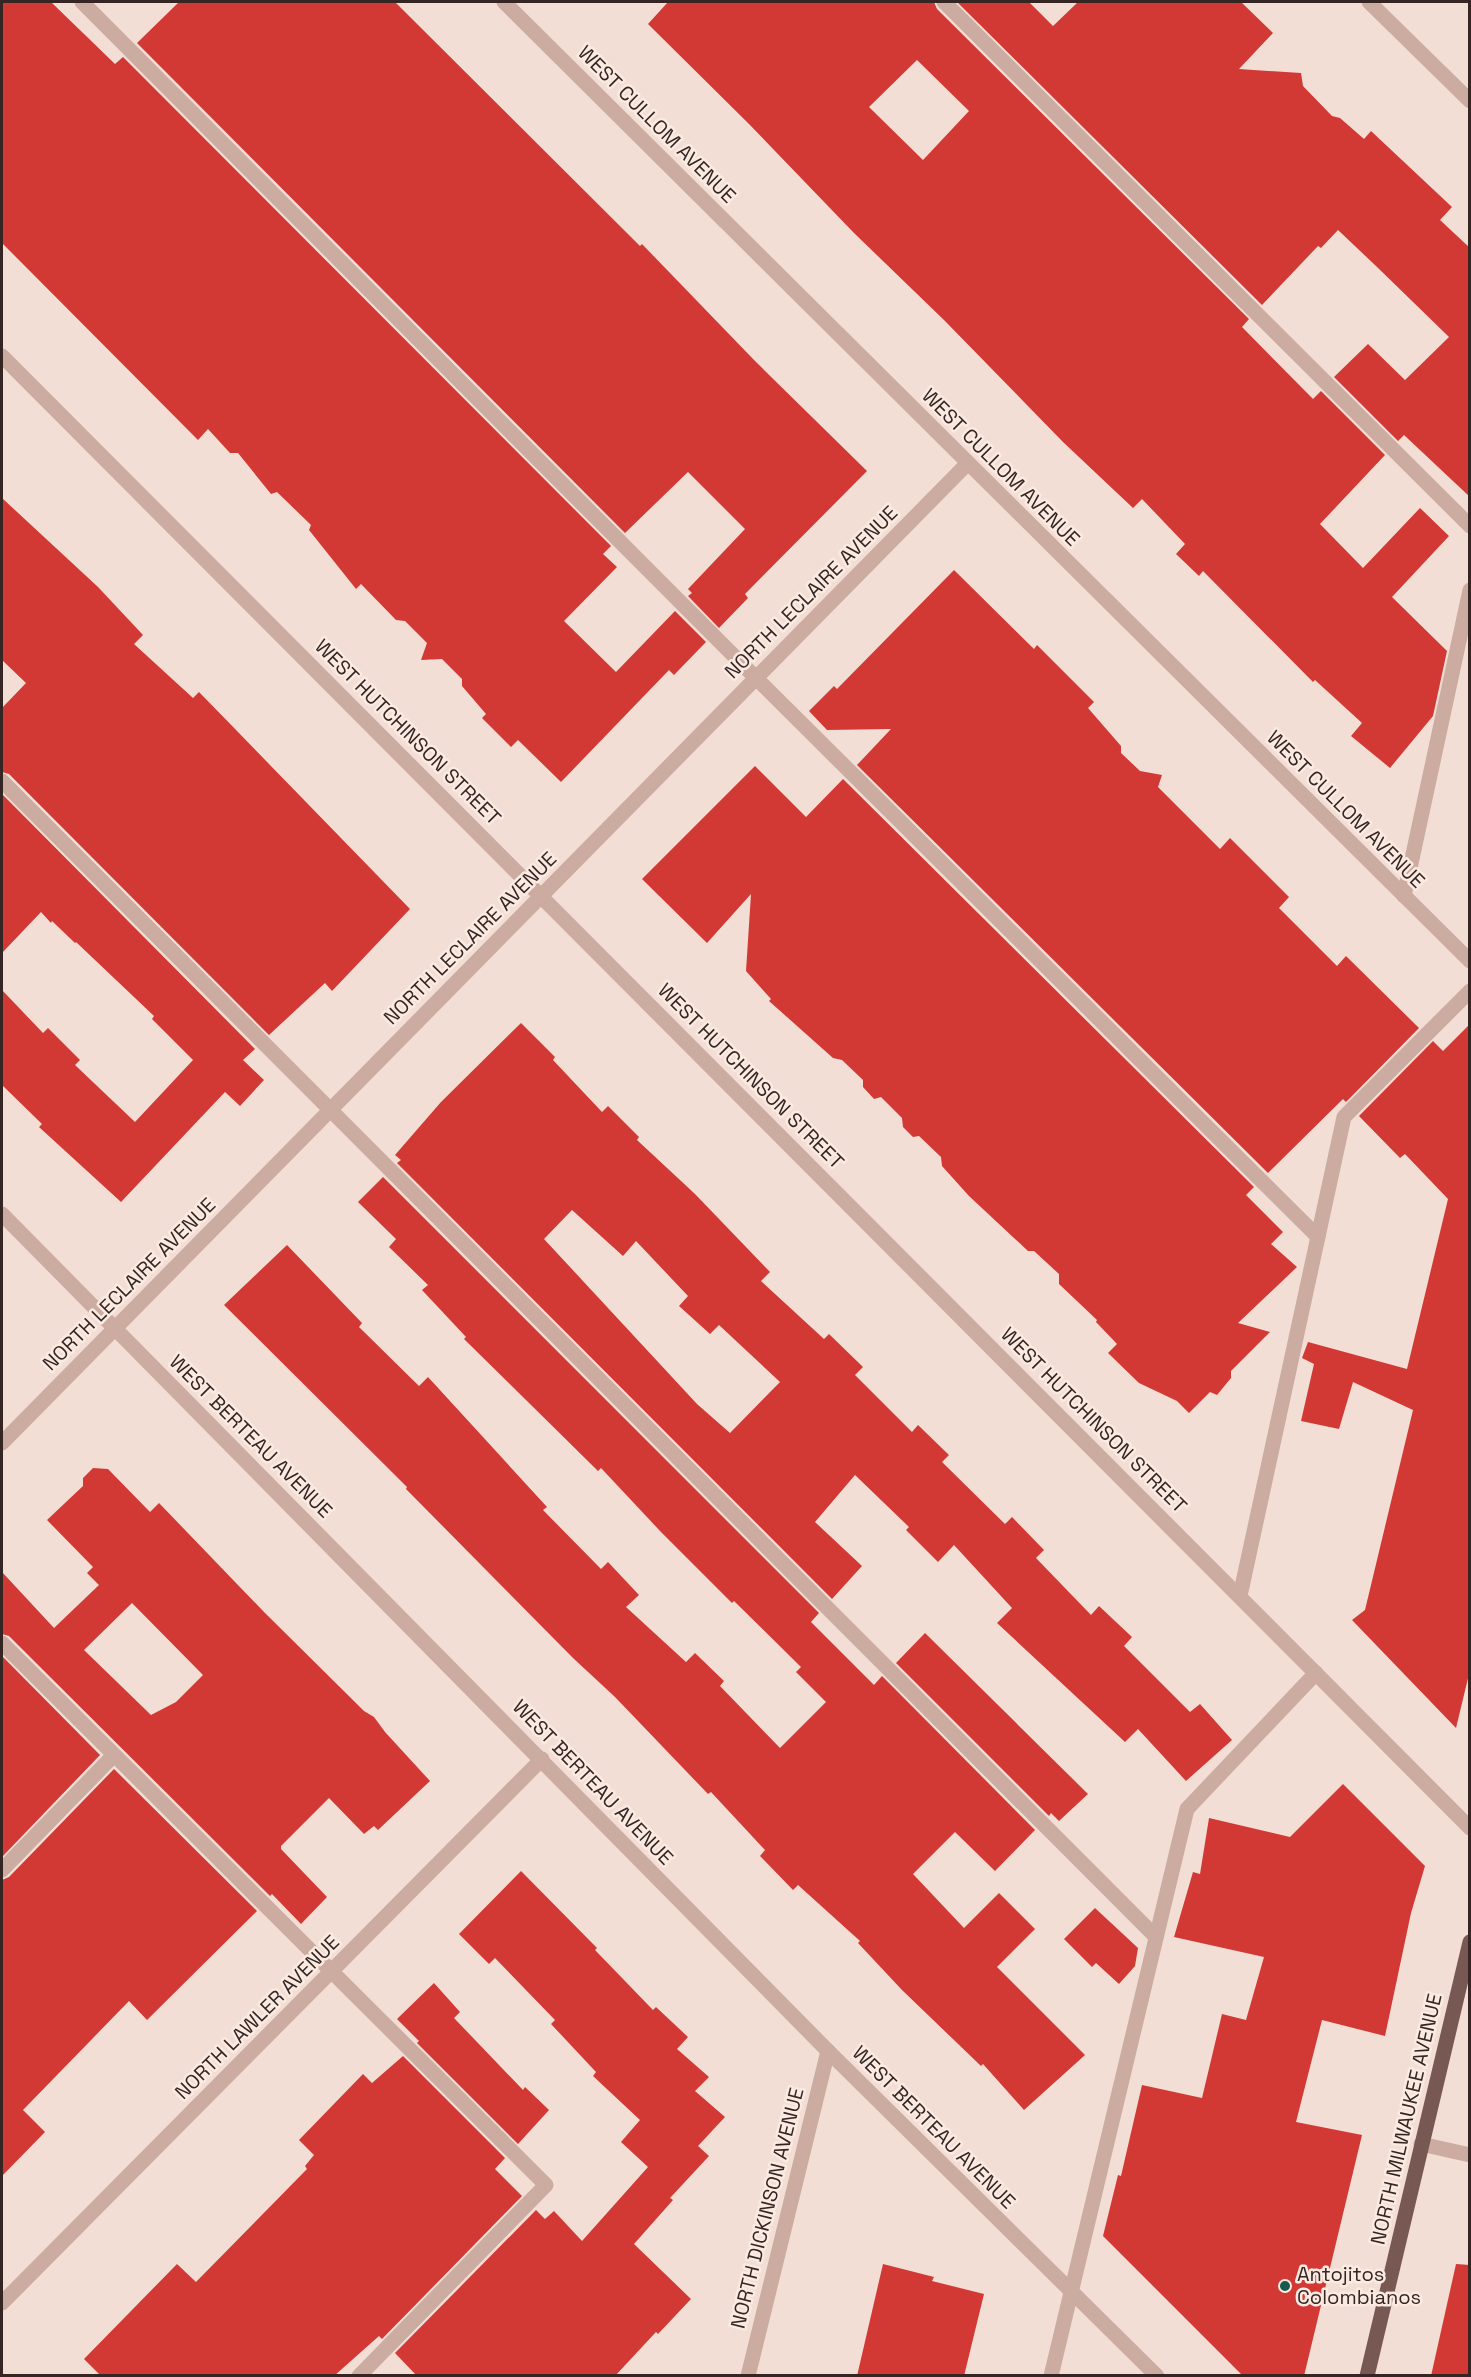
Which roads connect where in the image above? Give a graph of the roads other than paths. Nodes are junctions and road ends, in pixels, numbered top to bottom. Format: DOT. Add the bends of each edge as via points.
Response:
graph roads {
  1 [pos="82,2"];
  2 [pos="504,2"];
  3 [pos="944,2"];
  4 [pos="1369,2"];
  5 [pos="1470,101"];
  6 [pos="2,356"];
  7 [pos="968,463"];
  8 [pos="1470,526"];
  9 [pos="1470,590"];
  10 [pos="756,678"];
  11 [pos="2,781"];
  12 [pos="541,895"];
  13 [pos="1404,896"];
  14 [pos="1470,961"];
  15 [pos="1470,991"];
  16 [pos="329,1110"];
  17 [pos="2,1214"];
  18 [pos="1318,1237"];
  19 [pos="115,1328"];
  20 [pos="2,1443"];
  21 [pos="1240,1596"];
  22 [pos="2,1643"];
  23 [pos="1316,1673"];
  24 [pos="114,1755"];
  25 [pos="542,1760"];
  26 [pos="1470,1828"];
  27 [pos="2,1869"];
  28 [pos="1156,1937"];
  29 [pos="1470,1942"];
  30 [pos="331,1972"];
  31 [pos="1465,1985"];
  32 [pos="828,2051"];
  33 [pos="1421,2144"];
  34 [pos="1470,2155"];
  35 [pos="1071,2291"];
  36 [pos="2,2303"];
  37 [pos="359,2376"];
  38 [pos="748,2376"];
  39 [pos="1051,2376"];
  40 [pos="1157,2376"];
  41 [pos="1367,2376"];
  1 -- 10 [label="street"];
  2 -- 7 [label="street, WEST CULLOM AVENUE"];
  3 -- 8 [label="street"];
  4 -- 5 [label="street"];
  6 -- 12 [label="street, WEST HUTCHINSON STREET"];
  7 -- 10 [label="street, NORTH LECLAIRE AVENUE"];
  7 -- 13 [label="street, WEST CULLOM AVENUE"];
  9 -- 13 [label="street"];
  10 -- 12 [label="street, NORTH LECLAIRE AVENUE"];
  10 -- 18 [label="street"];
  11 -- 16 [label="street"];
  12 -- 16 [label="street, NORTH LECLAIRE AVENUE"];
  12 -- 21 [label="street, WEST HUTCHINSON STREET"];
  13 -- 14 [label="street, WEST CULLOM AVENUE"];
  15 -- 18 [label="street" via="1344,1117"];
  16 -- 19 [label="street, NORTH LECLAIRE AVENUE"];
  16 -- 28 [label="street"];
  17 -- 19 [label="street, WEST BERTEAU AVENUE"];
  18 -- 21 [label="street"];
  19 -- 20 [label="street, NORTH LECLAIRE AVENUE"];
  19 -- 25 [label="street, WEST BERTEAU AVENUE"];
  21 -- 23 [label="street, WEST HUTCHINSON STREET"];
  22 -- 24 [label="street"];
  23 -- 26 [label="street, WEST HUTCHINSON STREET"];
  23 -- 28 [label="street" via="1187,1809"];
  24 -- 27 [label="street"];
  24 -- 30 [label="street"];
  25 -- 30 [label="street, NORTH LAWLER AVENUE"];
  25 -- 32 [label="street, WEST BERTEAU AVENUE"];
  28 -- 35 [label="street"];
  29 -- 31 [label="main road, NORTH MILWAUKEE AVENUE"];
  30 -- 36 [label="street, NORTH LAWLER AVENUE"];
  30 -- 37 [label="street" via="546,2185"];
  31 -- 33 [label="main road, NORTH MILWAUKEE AVENUE"];
  32 -- 35 [label="street, WEST BERTEAU AVENUE"];
  32 -- 38 [label="street, NORTH DICKINSON AVENUE"];
  33 -- 34 [label="street"];
  33 -- 41 [label="main road, NORTH MILWAUKEE AVENUE"];
  35 -- 39 [label="street"];
  35 -- 40 [label="street, WEST BERTEAU AVENUE"];
}
